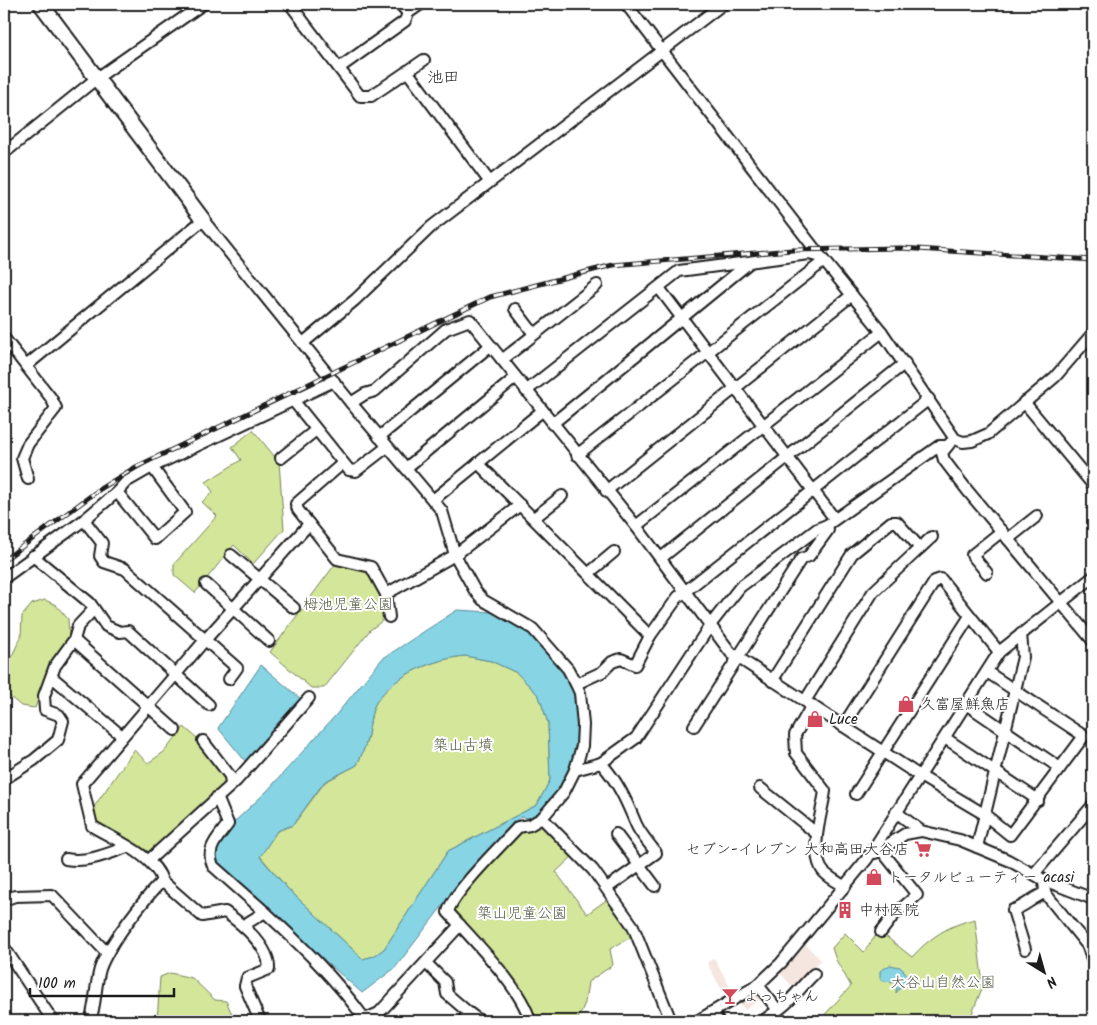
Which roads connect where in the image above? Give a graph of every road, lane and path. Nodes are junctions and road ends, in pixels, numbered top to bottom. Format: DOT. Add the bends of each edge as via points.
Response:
graph roads {
  1 [pos="41,4"];
  2 [pos="203,4"];
  3 [pos="290,4"];
  4 [pos="400,4"];
  5 [pos="421,4"];
  6 [pos="626,4"];
  7 [pos="723,4"];
  8 [pos="408,13"];
  9 [pos="663,51"];
  10 [pos="424,60"];
  11 [pos="339,68"];
  12 [pos="407,71"];
  13 [pos="96,78"];
  14 [pos="4,153"];
  15 [pos="489,181"];
  16 [pos="203,220"];
  17 [pos="822,259"];
  18 [pos="750,262"];
  19 [pos="597,285"];
  20 [pos="659,288"];
  21 [pos="852,295"];
  22 [pos="515,309"];
  23 [pos="681,319"];
  24 [pos="882,332"];
  25 [pos="1093,333"];
  26 [pos="534,334"];
  27 [pos="4,338"];
  28 [pos="303,343"];
  29 [pos="490,346"];
  30 [pos="707,352"];
  31 [pos="502,360"];
  32 [pos="905,363"];
  33 [pos="26,366"];
  34 [pos="516,378"];
  35 [pos="334,381"];
  36 [pos="735,388"];
  37 [pos="526,391"];
  38 [pos="292,399"];
  39 [pos="929,399"];
  40 [pos="1024,402"];
  41 [pos="351,403"];
  42 [pos="542,411"];
  43 [pos="552,424"];
  44 [pos="764,425"];
  45 [pos="316,430"];
  46 [pos="379,437"];
  47 [pos="956,438"];
  48 [pos="947,446"];
  49 [pos="387,447"];
  50 [pos="577,455"];
  51 [pos="788,456"];
  52 [pos="281,458"];
  53 [pos="343,463"];
  54 [pos="478,463"];
  55 [pos="152,467"];
  56 [pos="406,468"];
  57 [pos="28,480"];
  58 [pos="1093,485"];
  59 [pos="813,490"];
  60 [pos="606,491"];
  61 [pos="117,492"];
  62 [pos="562,496"];
  63 [pos="434,500"];
  64 [pos="520,505"];
  65 [pos="1037,516"];
  66 [pos="534,518"];
  67 [pos="84,520"];
  68 [pos="831,522"];
  69 [pos="309,524"];
  70 [pos="636,526"];
  71 [pos="1005,536"];
  72 [pos="932,537"];
  73 [pos="920,548"];
  74 [pos="614,552"];
  75 [pos="231,555"];
  76 [pos="455,555"];
  77 [pos="33,556"];
  78 [pos="661,558"];
  79 [pos="589,573"];
  80 [pos="987,574"];
  81 [pos="1093,577"];
  82 [pos="4,578"];
  83 [pos="260,579"];
  84 [pos="206,584"];
  85 [pos="686,590"];
  86 [pos="386,594"];
  87 [pos="1061,603"];
  88 [pos="233,608"];
  89 [pos="294,608"];
  90 [pos="94,609"];
  91 [pos="970,616"];
  92 [pos="389,617"];
  93 [pos="711,624"];
  94 [pos="1022,634"];
  95 [pos="650,636"];
  96 [pos="74,640"];
  97 [pos="205,640"];
  98 [pos="269,641"];
  99 [pos="1093,641"];
  100 [pos="999,652"];
  101 [pos="738,658"];
  102 [pos="986,672"];
  103 [pos="176,674"];
  104 [pos="52,677"];
  105 [pos="229,679"];
  106 [pos="772,681"];
  107 [pos="576,684"];
  108 [pos="1015,690"];
  109 [pos="309,698"];
  110 [pos="808,703"];
  111 [pos="966,704"];
  112 [pos="209,705"];
  113 [pos="148,706"];
  114 [pos="694,726"];
  115 [pos="842,726"];
  116 [pos="175,730"];
  117 [pos="1006,732"];
  118 [pos="122,736"];
  119 [pos="944,738"];
  120 [pos="203,742"];
  121 [pos="882,751"];
  122 [pos="601,763"];
  123 [pos="1060,768"];
  124 [pos="576,770"];
  125 [pos="996,774"];
  126 [pos="920,776"];
  127 [pos="4,779"];
  128 [pos="231,786"];
  129 [pos="760,788"];
  130 [pos="856,794"];
  131 [pos="217,797"];
  132 [pos="1038,800"];
  133 [pos="1093,805"];
  134 [pos="896,812"];
  135 [pos="984,814"];
  136 [pos="542,818"];
  137 [pos="921,830"];
  138 [pos="816,833"];
  139 [pos="616,834"];
  140 [pos="127,847"];
  141 [pos="977,847"];
  142 [pos="881,850"];
  143 [pos="66,859"];
  144 [pos="867,859"];
  145 [pos="149,860"];
  146 [pos="639,865"];
  147 [pos="1034,874"];
  148 [pos="162,880"];
  149 [pos="1044,880"];
  150 [pos="655,886"];
  151 [pos="845,887"];
  152 [pos="607,888"];
  153 [pos="1045,893"];
  154 [pos="1093,899"];
  155 [pos="4,900"];
  156 [pos="264,912"];
  157 [pos="244,925"];
  158 [pos="460,925"];
  159 [pos="881,932"];
  160 [pos="4,947"];
  161 [pos="1025,949"];
  162 [pos="107,953"];
  163 [pos="8,962"];
  164 [pos="1093,962"];
  165 [pos="426,963"];
  166 [pos="814,974"];
  167 [pos="758,985"];
  168 [pos="778,1010"];
  169 [pos="466,1017"];
  170 [pos="715,1017"];
  171 [pos="363,1020"];
  172 [pos="53,1021"];
  173 [pos="90,1021"];
  174 [pos="260,1021"];
  175 [pos="480,1021"];
  176 [pos="530,1021"];
  177 [pos="671,1021"];
  178 [pos="697,1021"];
  179 [pos="763,1021"];
  1 -- 13 [label="street"];
  2 -- 13 [label="street"];
  3 -- 11 [label="street"];
  4 -- 8 [label="street"];
  5 -- 8 [label="street"];
  6 -- 9 [label="street"];
  7 -- 9 [label="street"];
  8 -- 11 [label="street" via="405,21"];
  9 -- 15 [label="street"];
  9 -- 17 [label="street"];
  10 -- 12 [label="street"];
  11 -- 12 [label="street" via="360,96 371,96"];
  12 -- 15 [label="street"];
  13 -- 14 [label="street"];
  13 -- 16 [label="street"];
  15 -- 28 [label="street" via="430,227 355,300"];
  16 -- 28 [label="street"];
  16 -- 33 [label="street"];
  17 -- 18 [label="street" via="810,254"];
  17 -- 21 [label="street"];
  17 -- 30 [label="street"];
  18 -- 20 [label="street" via="679,271"];
  18 -- 23 [label="street"];
  19 -- 26 [label="street"];
  20 -- 23 [label="street"];
  20 -- 37 [label="street"];
  21 -- 24 [label="street"];
  21 -- 36 [label="street"];
  22 -- 26 [label="street"];
  23 -- 30 [label="street"];
  23 -- 43 [label="street"];
  24 -- 32 [label="street"];
  24 -- 44 [label="street"];
  25 -- 40 [label="street" via="1055,377"];
  26 -- 31 [label="street"];
  27 -- 33 [label="street"];
  28 -- 35 [label="street"];
  29 -- 31 [label="street"];
  29 -- 41 [label="street" via="470,320 446,328 375,391"];
  29 -- 46 [label="street"];
  30 -- 36 [label="street"];
  30 -- 50 [label="street"];
  31 -- 34 [label="street"];
  32 -- 39 [label="street"];
  32 -- 51 [label="street"];
  33 -- 57 [label="street" via="56,408 28,444 22,458"];
  34 -- 37 [label="street"];
  34 -- 56 [label="street"];
  35 -- 38 [label="street"];
  35 -- 41 [label="street"];
  36 -- 44 [label="street"];
  36 -- 60 [label="street"];
  37 -- 42 [label="street"];
  38 -- 45 [label="street"];
  38 -- 55 [label="street"];
  39 -- 47 [label="street"];
  39 -- 59 [label="street"];
  40 -- 47 [label="street" via="988,434 972,441 963,442"];
  40 -- 58 [label="street"];
  41 -- 46 [label="street"];
  42 -- 43 [label="street"];
  42 -- 54 [label="street"];
  43 -- 50 [label="street"];
  44 -- 51 [label="street"];
  44 -- 70 [label="street"];
  45 -- 52 [label="street"];
  45 -- 53 [label="street"];
  46 -- 49 [label="street"];
  47 -- 48 [label="street"];
  48 -- 68 [label="street" via="939,446"];
  48 -- 71 [label="street" via="942,453 944,460"];
  49 -- 53 [label="street" via="356,471 349,470"];
  49 -- 56 [label="street"];
  50 -- 60 [label="street"];
  51 -- 59 [label="street"];
  51 -- 78 [label="street"];
  53 -- 69 [label="street" via="296,504"];
  54 -- 63 [label="street"];
  54 -- 64 [label="street"];
  55 -- 61 [label="street" via="126,482"];
  55 -- 61 [label="street" via="185,512 155,539"];
  56 -- 63 [label="street"];
  59 -- 68 [label="street"];
  59 -- 85 [label="street"];
  60 -- 70 [label="street"];
  61 -- 67 [label="street"];
  62 -- 66 [label="street"];
  63 -- 76 [label="street" via="442,511"];
  64 -- 66 [label="street"];
  64 -- 76 [label="street"];
  65 -- 71 [label="street"];
  66 -- 79 [label="street"];
  67 -- 77 [label="street"];
  67 -- 97 [label="street" via="102,543 100,556 104,562 125,568"];
  68 -- 93 [label="street" via="818,528 740,586"];
  68 -- 101 [label="street" via="809,556 801,559"];
  69 -- 83 [label="street"];
  69 -- 86 [label="street" via="337,559 371,567"];
  70 -- 78 [label="street"];
  71 -- 80 [label="street" via="972,554"];
  71 -- 87 [label="street"];
  72 -- 73 [label="street"];
  73 -- 106 [label="street" via="897,522 891,522 852,554"];
  73 -- 110 [label="street" via="874,592"];
  74 -- 79 [label="street"];
  75 -- 83 [label="street"];
  76 -- 86 [label="street"];
  76 -- 107 [label="street" via="483,600 533,629 568,669"];
  77 -- 82 [label="street"];
  77 -- 90 [label="street"];
  78 -- 85 [label="street"];
  79 -- 95 [label="street"];
  81 -- 87 [label="street"];
  83 -- 88 [label="street"];
  83 -- 89 [label="street"];
  84 -- 88 [label="street"];
  85 -- 93 [label="street"];
  85 -- 95 [label="street"];
  86 -- 92 [label="street"];
  87 -- 94 [label="street"];
  87 -- 99 [label="street"];
  88 -- 97 [label="street"];
  88 -- 98 [label="street"];
  90 -- 96 [label="street" via="78,626"];
  90 -- 103 [label="street" via="106,626 120,632 128,631"];
  91 -- 100 [label="street"];
  91 -- 115 [label="street" via="941,579 936,581"];
  91 -- 121 [label="street"];
  93 -- 101 [label="street"];
  93 -- 122 [label="street" via="636,738"];
  94 -- 100 [label="street"];
  94 -- 108 [label="street" via="1023,657"];
  95 -- 107 [label="street" via="634,664 621,659 612,662 602,672"];
  96 -- 104 [label="street" via="55,666"];
  96 -- 113 [label="street"];
  97 -- 103 [label="street"];
  97 -- 105 [label="street" via="237,668"];
  100 -- 102 [label="street"];
  101 -- 106 [label="street"];
  101 -- 114 [label="street"];
  102 -- 108 [label="street"];
  102 -- 111 [label="street"];
  103 -- 112 [label="street"];
  103 -- 113 [label="street"];
  104 -- 118 [label="street"];
  104 -- 127 [label="street" via="44,696 45,710 59,715 63,721 58,740"];
  106 -- 110 [label="street"];
  107 -- 124 [label="street" via="583,726"];
  108 -- 117 [label="street"];
  108 -- 123 [label="street" via="1084,736"];
  109 -- 128 [label="street"];
  110 -- 115 [label="street"];
  110 -- 138 [label="street" via="795,735 796,754 825,791"];
  111 -- 117 [label="street"];
  111 -- 119 [label="street"];
  113 -- 116 [label="street"];
  113 -- 118 [label="street"];
  115 -- 121 [label="street"];
  117 -- 123 [label="street"];
  117 -- 125 [label="street"];
  118 -- 140 [label="street" via="82,784 90,823"];
  119 -- 125 [label="street"];
  119 -- 126 [label="street"];
  120 -- 128 [label="street" via="230,776"];
  121 -- 126 [label="street"];
  121 -- 130 [label="street"];
  122 -- 124 [label="street"];
  122 -- 146 [label="street" via="625,795 636,824 656,853"];
  123 -- 132 [label="street"];
  124 -- 136 [label="street" via="564,792"];
  125 -- 132 [label="street"];
  125 -- 135 [label="street"];
  126 -- 134 [label="street"];
  126 -- 135 [label="street"];
  128 -- 131 [label="street"];
  129 -- 138 [label="street"];
  131 -- 145 [label="street"];
  131 -- 156 [label="street" via="228,824 209,851 209,857 213,866"];
  132 -- 135 [label="street" via="1010,835"];
  133 -- 147 [label="street"];
  134 -- 137 [label="street"];
  134 -- 144 [label="street"];
  135 -- 141 [label="street"];
  136 -- 152 [label="street" via="568,842"];
  136 -- 158 [label="street" via="518,827 449,905 448,912"];
  137 -- 141 [label="street"];
  137 -- 142 [label="street" via="905,834"];
  138 -- 151 [label="street" via="821,868"];
  139 -- 146 [label="street"];
  140 -- 143 [label="street" via="102,857"];
  140 -- 145 [label="street"];
  141 -- 147 [label="street"];
  142 -- 144 [label="street"];
  142 -- 159 [label="street" via="917,895 893,916"];
  144 -- 151 [label="street"];
  145 -- 148 [label="street" via="160,872"];
  146 -- 150 [label="street"];
  146 -- 152 [label="street"];
  147 -- 149 [label="street"];
  148 -- 157 [label="street" via="202,916 224,912"];
  148 -- 162 [label="street"];
  149 -- 153 [label="street"];
  149 -- 154 [label="street"];
  151 -- 167 [label="street" via="781,963"];
  152 -- 177 [label="street" via="634,926"];
  153 -- 161 [label="street" via="1013,910"];
  153 -- 164 [label="street" via="1087,945"];
  155 -- 162 [label="street" via="15,896 52,895"];
  156 -- 157 [label="street"];
  156 -- 171 [label="street" via="310,953 346,992"];
  157 -- 174 [label="street" via="270,959 269,969 247,978 245,986"];
  158 -- 165 [label="street"];
  158 -- 176 [label="street" via="521,1001"];
  160 -- 163 [label="street"];
  162 -- 173 [label="street" via="100,970"];
  163 -- 172 [label="street"];
  165 -- 169 [label="street" via="445,982 448,994"];
  165 -- 171 [label="street" via="379,1013"];
  166 -- 168 [label="street" via="796,990 792,1001"];
  167 -- 168 [label="street"];
  167 -- 170 [label="street"];
  168 -- 179 [label="street"];
  169 -- 175 [label="street"];
  170 -- 178 [label="street"];
}
